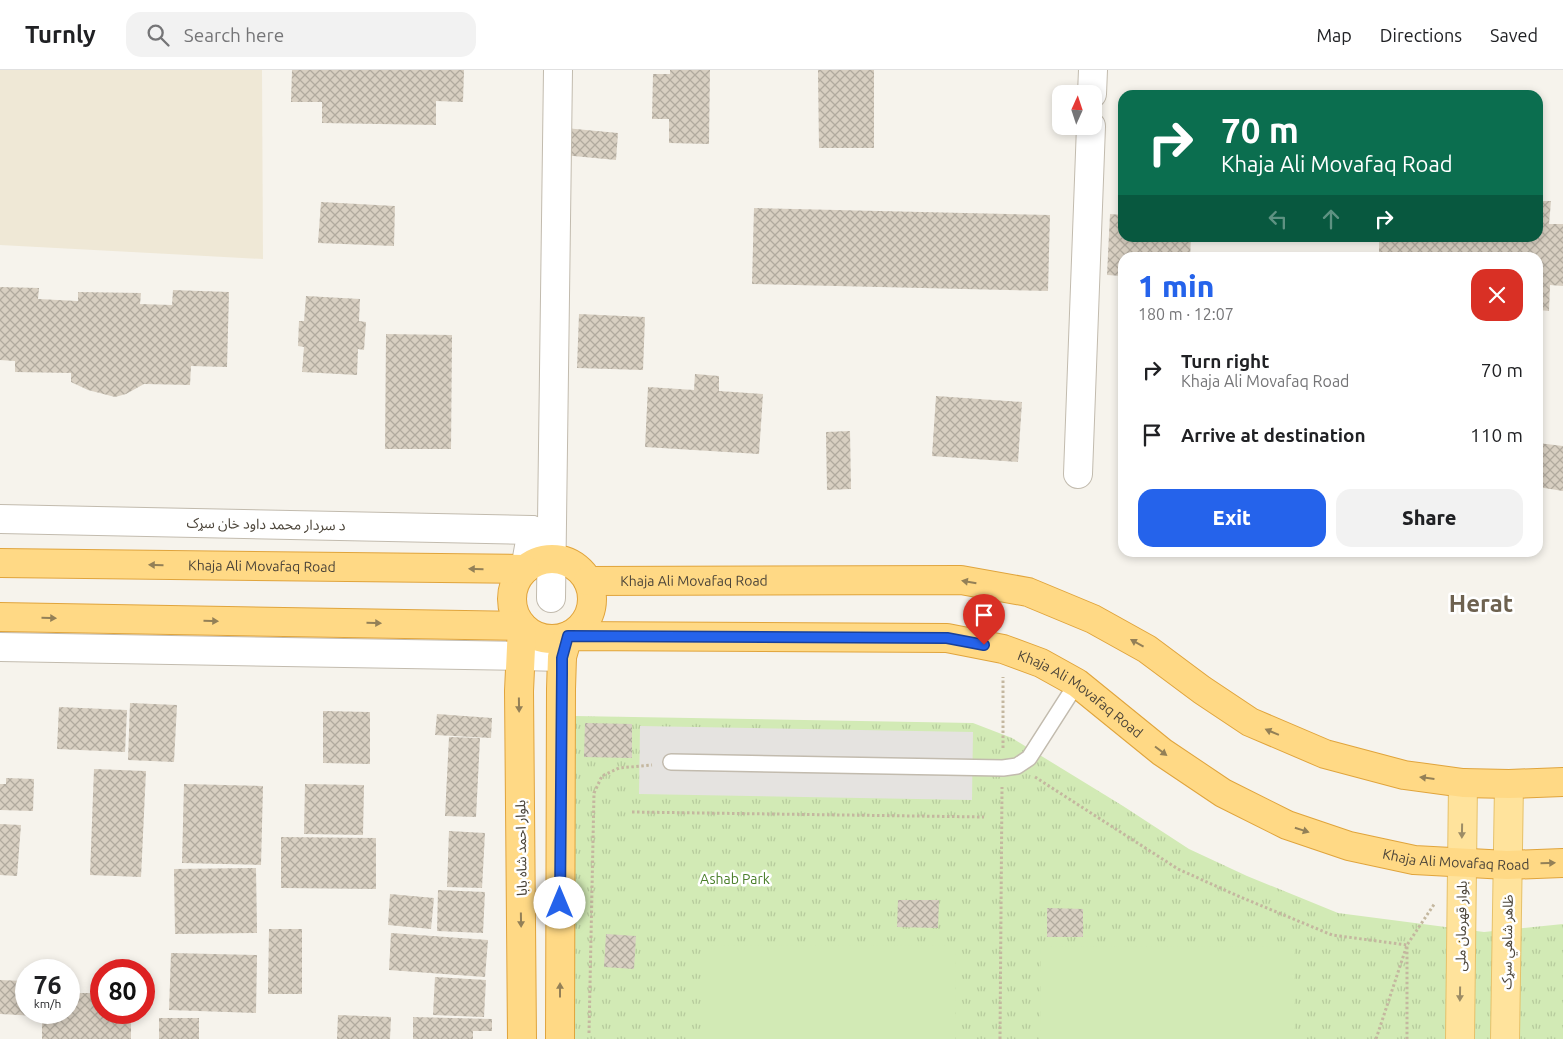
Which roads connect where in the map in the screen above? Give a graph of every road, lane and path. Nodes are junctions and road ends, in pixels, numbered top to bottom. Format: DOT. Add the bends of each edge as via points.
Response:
graph roads {
  1 [pos="558,70"];
  2 [pos="1093,70"];
  3 [pos="1092,85"];
  4 [pos="1091,135"];
  5 [pos="1078,474"];
  6 [pos="0,519"];
  7 [pos="532,530"];
  8 [pos="566,561"];
  9 [pos="0,563"];
  10 [pos="525,569"];
  11 [pos="588,581"];
  12 [pos="550,598"];
  13 [pos="0,617"];
  14 [pos="522,626"];
  15 [pos="0,647"];
  16 [pos="565,647"];
  17 [pos="1003,649"];
  18 [pos="521,656"];
  19 [pos="1077,683"];
  20 [pos="671,762"];
  21 [pos="1010,767"];
  22 [pos="1563,782"];
  23 [pos="1463,783"];
  24 [pos="1509,784"];
  25 [pos="632,812"];
  26 [pos="984,817"];
  27 [pos="1462,863"];
  28 [pos="1563,863"];
  29 [pos="1508,865"];
  30 [pos="1440,896"];
  31 [pos="1407,945"];
  32 [pos="522,1039"];
  33 [pos="560,1039"];
  34 [pos="589,1039"];
  35 [pos="1000,1039"];
  36 [pos="1376,1039"];
  37 [pos="1407,1039"];
  38 [pos="1460,1039"];
  39 [pos="1505,1039"];
  1 -- 12 [label="street"];
  2 -- 3 [label="street"];
  4 -- 5 [label="street"];
  6 -- 7 [label="street, د سردار محمد داود خان سړک"];
  7 -- 10 [label="street"];
  7 -- 12 [label="street"];
  8 -- 10 [label="highway" via="546,560"];
  8 -- 11 [label="highway" via="577,567"];
  8 -- 12 [label="street"];
  10 -- 9 [label="highway, Khaja Ali Movafaq Road, one-way"];
  10 -- 14 [label="highway" via="518,577 512,597"];
  11 -- 16 [label="highway" via="592,591 590,613"];
  23 -- 11 [label="highway, Khaja Ali Movafaq Road, one-way" via="1404,775 1325,754 1250,722 1148,648 1093,619 1028,592 961,580"];
  13 -- 14 [label="highway, one-way"];
  14 -- 16 [label="highway, Khaja Ali Movafaq Road" via="544,637 559,638"];
  14 -- 18 [label="highway, بلوار احمد شاه بابا"];
  15 -- 18 [label="street"];
  16 -- 17 [label="highway, Khaja Ali Movafaq Road" via="947,638"];
  16 -- 18 [label="street"];
  33 -- 16 [label="highway, one-way"];
  17 -- 19 [label="highway, Khaja Ali Movafaq Road" via="1041,662"];
  17 -- 21 [label="path"];
  18 -- 32 [label="highway, بلوار احمد شاه بابا, one-way"];
  19 -- 21 [label="lane" via="1029,758"];
  19 -- 27 [label="highway, Khaja Ali Movafaq Road, one-way" via="1162,752 1223,793 1286,825 1349,846 1414,860"];
  20 -- 21 [label="lane"];
  20 -- 34 [label="path" via="619,768 602,776 594,793"];
  21 -- 31 [label="path" via="1111,825 1178,869 1229,892 1332,935"];
  21 -- 35 [label="path"];
  22 -- 24 [label="highway, Khaja Ali Movafaq Road"];
  23 -- 24 [label="highway, Khaja Ali Movafaq Road"];
  23 -- 27 [label="main road, بلوار قهرمان ملی, one-way"];
  24 -- 29 [label="main road, ظاهر شاهي سړک"];
  25 -- 26 [label="path"];
  27 -- 29 [label="highway, Khaja Ali Movafaq Road"];
  27 -- 38 [label="main road, بلوار قهرمان ملی, one-way"];
  29 -- 28 [label="highway, Khaja Ali Movafaq Road, one-way"];
  29 -- 39 [label="main road, ظاهر شاهي سړک"];
  30 -- 31 [label="path"];
  31 -- 36 [label="path"];
  31 -- 37 [label="path"];
}
